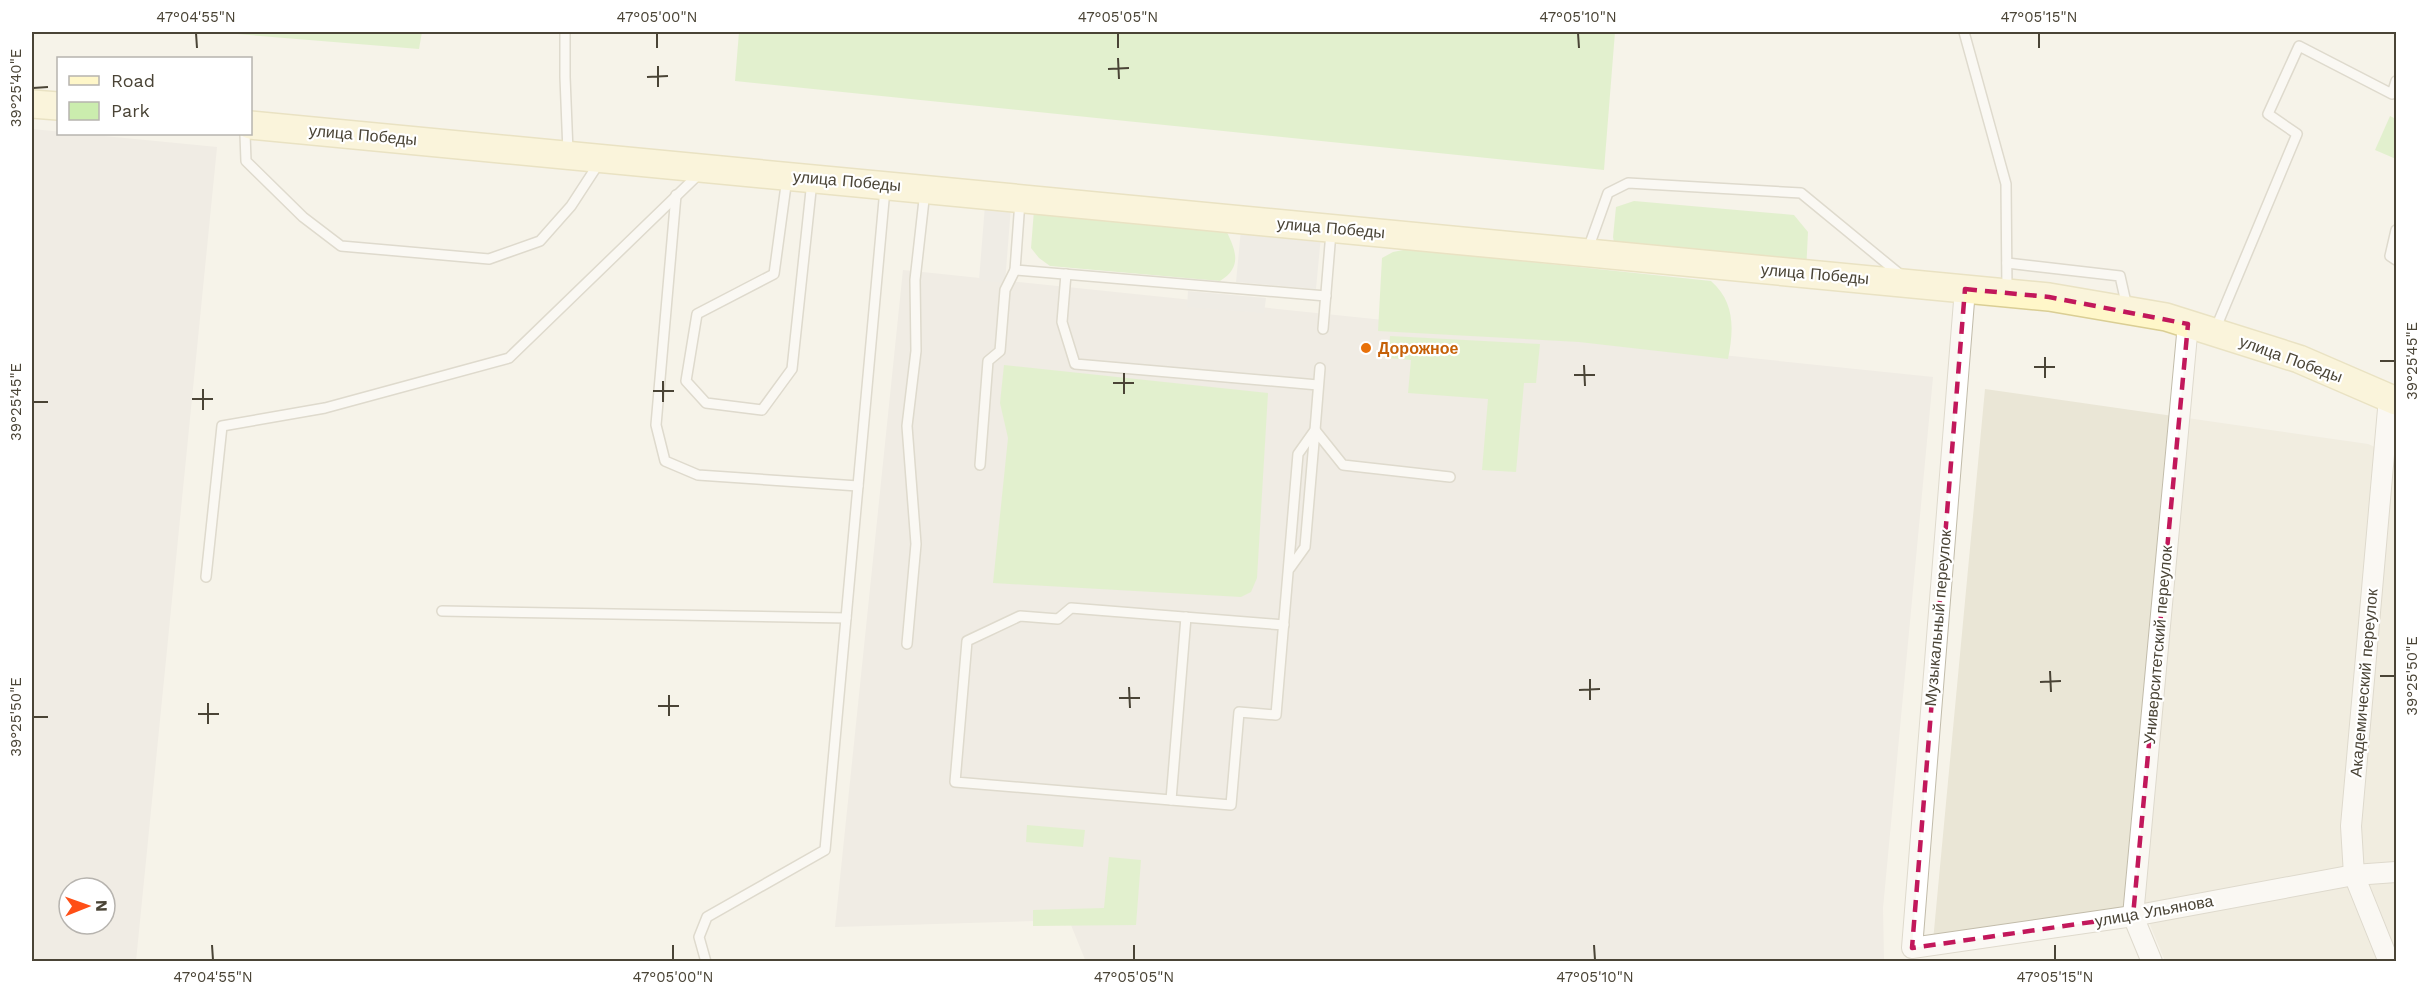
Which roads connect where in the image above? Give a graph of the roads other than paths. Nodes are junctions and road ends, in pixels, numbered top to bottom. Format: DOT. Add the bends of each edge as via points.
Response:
graph roads {
  1 [pos="565,32"];
  2 [pos="1964,32"];
  3 [pos="2397,81"];
  4 [pos="32,104"];
  5 [pos="57,106"];
  6 [pos="252,124"];
  7 [pos="245,135"];
  8 [pos="568,155"];
  9 [pos="602,158"];
  10 [pos="705,168"];
  11 [pos="800,177"];
  12 [pos="885,185"];
  13 [pos="925,189"];
  14 [pos="676,195"];
  15 [pos="1021,198"];
  16 [pos="1332,228"];
  17 [pos="2397,230"];
  18 [pos="1587,252"];
  19 [pos="2397,260"];
  20 [pos="2007,263"];
  21 [pos="1015,270"];
  22 [pos="1066,274"];
  23 [pos="1911,283"];
  24 [pos="1965,289"];
  25 [pos="2007,292"];
  26 [pos="1326,296"];
  27 [pos="2127,311"];
  28 [pos="2188,324"];
  29 [pos="1323,328"];
  30 [pos="2214,332"];
  31 [pos="1320,368"];
  32 [pos="1318,385"];
  33 [pos="2393,399"];
  34 [pos="1315,429"];
  35 [pos="980,465"];
  36 [pos="1450,477"];
  37 [pos="858,486"];
  38 [pos="1288,570"];
  39 [pos="206,577"];
  40 [pos="442,611"];
  41 [pos="1186,617"];
  42 [pos="846,618"];
  43 [pos="1284,625"];
  44 [pos="907,644"];
  45 [pos="1171,800"];
  46 [pos="2397,872"];
  47 [pos="2354,875"];
  48 [pos="2133,916"];
  49 [pos="1912,948"];
  50 [pos="706,962"];
  51 [pos="2152,962"];
  52 [pos="2389,962"];
  1 -- 8 [label="lane"];
  2 -- 20 [label="lane" via="2007,184"];
  3 -- 30 [label="lane" via="2392,94 2299,46 2268,114 2298,134"];
  4 -- 5 [label="main road"];
  6 -- 8 [label="main road, улица Победы"];
  7 -- 9 [label="lane" via="246,161 303,217 341,246 489,259 540,241 571,206"];
  8 -- 9 [label="main road, улица Победы"];
  9 -- 10 [label="main road, улица Победы"];
  10 -- 11 [label="main road, улица Победы"];
  10 -- 14 [label="lane"];
  11 -- 11 [label="lane" via="774,274 697,314 686,381 706,404 762,410 792,369"];
  11 -- 12 [label="main road, улица Победы"];
  12 -- 13 [label="main road, улица Победы"];
  12 -- 37 [label="lane"];
  13 -- 15 [label="main road, улица Победы"];
  13 -- 44 [label="lane" via="915,280 916,351 907,426 916,544"];
  14 -- 37 [label="lane" via="656,425 665,461 698,475"];
  14 -- 39 [label="lane" via="509,358 324,408 222,426"];
  15 -- 16 [label="main road, улица Победы"];
  15 -- 21 [label="lane"];
  16 -- 18 [label="main road, улица Победы"];
  16 -- 26 [label="lane"];
  17 -- 19 [label="lane" via="2390,256"];
  18 -- 23 [label="main road, улица Победы"];
  18 -- 23 [label="lane" via="1608,193 1628,183 1801,193"];
  20 -- 25 [label="lane"];
  20 -- 27 [label="lane" via="2120,276"];
  21 -- 22 [label="lane"];
  21 -- 35 [label="lane" via="1005,290 1000,351 988,361"];
  22 -- 26 [label="lane"];
  22 -- 32 [label="lane" via="1062,322 1075,364"];
  23 -- 24 [label="main road, улица Победы"];
  24 -- 25 [label="main road, улица Победы"];
  24 -- 49 [label="street, Музыкальный переулок"];
  25 -- 27 [label="main road, улица Победы"];
  26 -- 29 [label="lane"];
  27 -- 28 [label="main road, улица Победы"];
  28 -- 30 [label="main road, улица Победы"];
  28 -- 48 [label="street, Университетский переулок"];
  30 -- 33 [label="main road, улица Победы" via="2299,359"];
  31 -- 32 [label="lane"];
  32 -- 34 [label="lane"];
  33 -- 47 [label="street, Академический переулок" via="2351,826"];
  34 -- 36 [label="lane" via="1343,465"];
  34 -- 38 [label="lane" via="1298,454"];
  34 -- 38 [label="lane" via="1305,547"];
  37 -- 42 [label="lane"];
  38 -- 43 [label="lane"];
  40 -- 42 [label="lane"];
  41 -- 43 [label="lane"];
  41 -- 45 [label="lane"];
  41 -- 45 [label="lane" via="1071,608 1058,619 1020,616 967,641 955,782"];
  42 -- 50 [label="lane" via="825,850 706,917 699,937"];
  43 -- 45 [label="lane" via="1276,715 1239,712 1231,805"];
  46 -- 47 [label="street, улица Ульянова"];
  47 -- 48 [label="street, улица Ульянова"];
  47 -- 52 [label="street, Академический переулок"];
  48 -- 49 [label="street, улица Ульянова"];
  48 -- 51 [label="street, Университетский переулок"];
}
